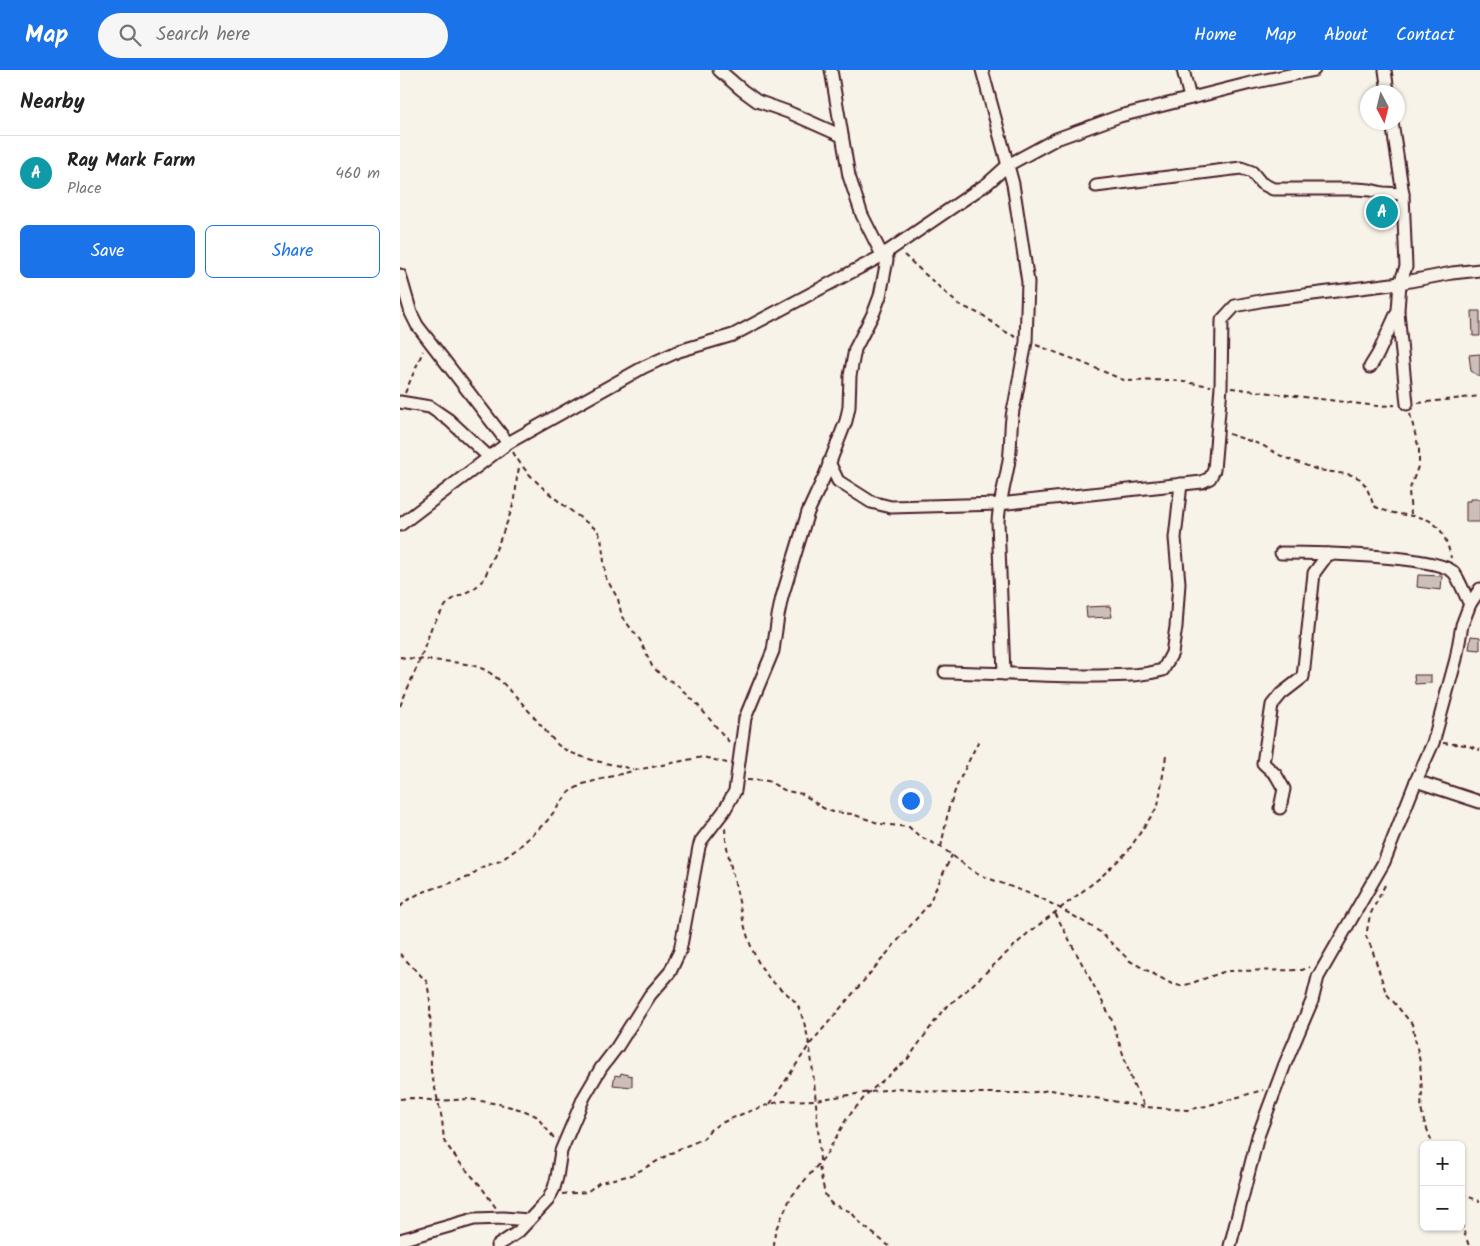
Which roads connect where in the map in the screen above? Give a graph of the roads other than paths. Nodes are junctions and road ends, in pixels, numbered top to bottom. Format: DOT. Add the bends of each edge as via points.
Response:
graph roads {
  1 [pos="719,70"];
  2 [pos="831,70"];
  3 [pos="982,70"];
  4 [pos="1183,70"];
  5 [pos="1314,70"];
  6 [pos="1385,70"];
  7 [pos="1387,85"];
  8 [pos="1190,98"];
  9 [pos="1393,130"];
  10 [pos="842,136"];
  11 [pos="1008,165"];
  12 [pos="1096,186"];
  13 [pos="1403,194"];
  14 [pos="888,251"];
  15 [pos="1480,270"];
  16 [pos="400,275"];
  17 [pos="1400,283"];
  18 [pos="1398,310"];
  19 [pos="1370,367"];
  20 [pos="400,402"];
  21 [pos="1407,404"];
  22 [pos="508,443"];
  23 [pos="489,457"];
  24 [pos="829,462"];
  25 [pos="1181,484"];
  26 [pos="999,504"];
  27 [pos="400,525"];
  28 [pos="1281,553"];
  29 [pos="1328,554"];
  30 [pos="1480,589"];
  31 [pos="1470,604"];
  32 [pos="945,672"];
  33 [pos="1004,674"];
  34 [pos="1416,781"];
  35 [pos="1480,802"];
  36 [pos="1280,808"];
  37 [pos="529,1220"];
  38 [pos="400,1240"];
  39 [pos="497,1246"];
  40 [pos="1230,1246"];
  1 -- 10 [label="street" via="757,101"];
  2 -- 10 [label="street"];
  3 -- 11 [label="street"];
  4 -- 8 [label="street"];
  5 -- 8 [label="street"];
  6 -- 7 [label="street"];
  8 -- 11 [label="street" via="1120,116 1056,139"];
  9 -- 13 [label="street"];
  10 -- 14 [label="street" via="849,176 862,215"];
  11 -- 14 [label="street" via="988,183"];
  11 -- 26 [label="street" via="1028,282 1026,342 1012,411 1009,460"];
  12 -- 13 [label="street" via="1241,168 1252,172 1261,183 1273,189 1356,189"];
  13 -- 17 [label="street" via="1406,267"];
  14 -- 22 [label="street" via="739,332 679,351 644,367"];
  14 -- 24 [label="street" via="880,296 855,349 848,413"];
  15 -- 17 [label="street"];
  16 -- 22 [label="street" via="417,324"];
  17 -- 18 [label="street"];
  17 -- 25 [label="street" via="1235,306 1222,320 1221,387 1214,470 1210,478 1202,482"];
  18 -- 19 [label="street"];
  18 -- 21 [label="street"];
  20 -- 23 [label="street" via="430,407"];
  22 -- 23 [label="street"];
  23 -- 27 [label="street"];
  24 -- 26 [label="street" via="838,480 871,502 891,507"];
  24 -- 37 [label="street" via="808,512 782,597 773,651 745,718 732,799 699,847 680,951 670,972 650,995 584,1097 561,1151 551,1194"];
  25 -- 26 [label="street"];
  25 -- 33 [label="street" via="1175,538 1179,583 1176,627 1172,653 1163,670 1144,675"];
  26 -- 33 [label="street"];
  28 -- 29 [label="street"];
  29 -- 31 [label="street" via="1435,564 1452,571"];
  29 -- 36 [label="street" via="1314,573 1303,676 1272,705 1262,763 1276,775 1284,789"];
  30 -- 31 [label="street"];
  31 -- 34 [label="street" via="1433,743"];
  32 -- 33 [label="street"];
  34 -- 35 [label="street"];
  34 -- 40 [label="street" via="1384,862 1318,977 1312,1001 1258,1136"];
  37 -- 38 [label="street" via="474,1219"];
  37 -- 39 [label="street"];
}
